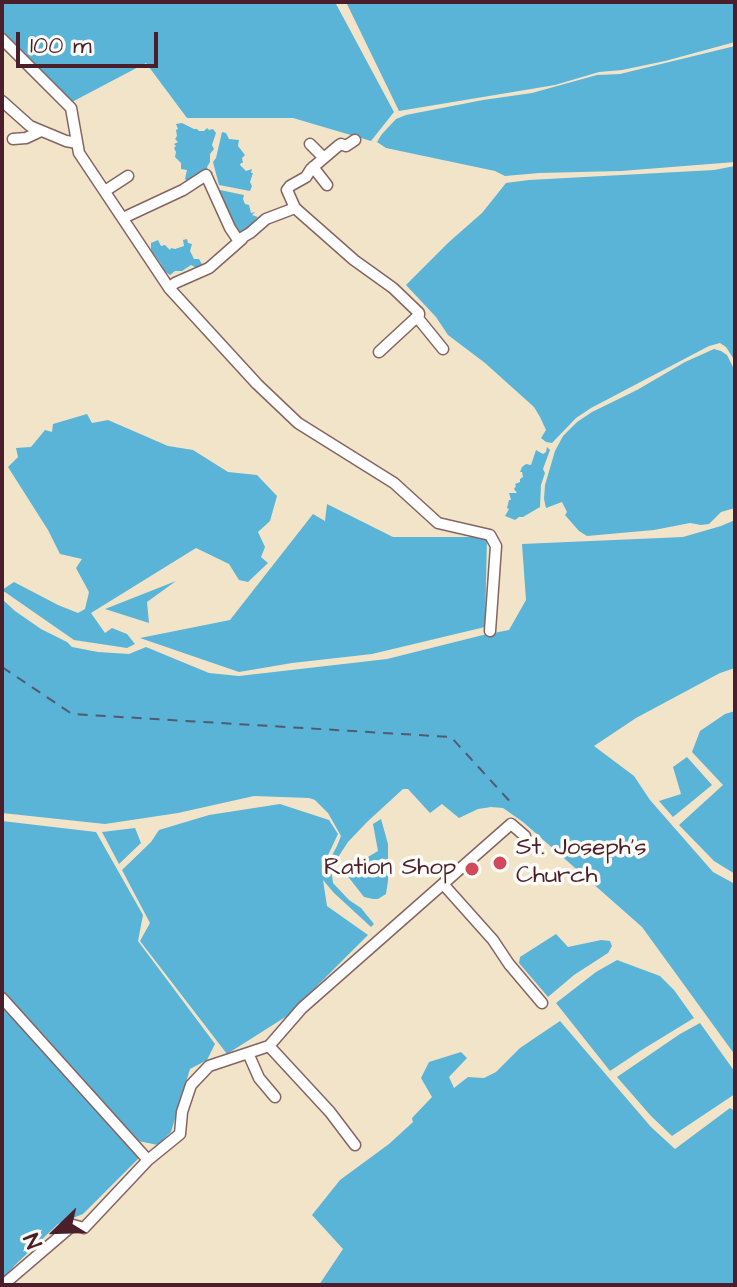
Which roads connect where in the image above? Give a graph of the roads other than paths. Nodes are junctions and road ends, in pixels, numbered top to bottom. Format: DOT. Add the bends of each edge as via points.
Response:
graph roads {
  1 [pos="2,39"];
  2 [pos="2,101"];
  3 [pos="41,131"];
  4 [pos="13,139"];
  5 [pos="355,140"];
  6 [pos="77,143"];
  7 [pos="310,144"];
  8 [pos="324,158"];
  9 [pos="313,167"];
  10 [pos="128,176"];
  11 [pos="327,185"];
  12 [pos="105,191"];
  13 [pos="295,208"];
  14 [pos="123,218"];
  15 [pos="242,239"];
  16 [pos="169,288"];
  17 [pos="417,317"];
  18 [pos="443,349"];
  19 [pos="379,352"];
  20 [pos="490,631"];
  21 [pos="525,836"];
  22 [pos="443,884"];
  23 [pos="2,998"];
  24 [pos="542,1003"];
  25 [pos="271,1043"];
  26 [pos="248,1053"];
  27 [pos="275,1097"];
  28 [pos="337,1111"];
  29 [pos="355,1145"];
  30 [pos="148,1160"];
  31 [pos="3,1285"];
  1 -- 6 [label="street" via="71,108"];
  2 -- 3 [label="street"];
  3 -- 4 [label="street"];
  3 -- 6 [label="street"];
  5 -- 8 [label="street"];
  6 -- 12 [label="street"];
  7 -- 8 [label="street"];
  8 -- 9 [label="street"];
  9 -- 11 [label="street"];
  9 -- 13 [label="street" via="287,190"];
  10 -- 12 [label="street"];
  12 -- 14 [label="street"];
  13 -- 15 [label="street" via="266,219"];
  13 -- 17 [label="street" via="393,288 419,313"];
  14 -- 15 [label="street" via="206,175 235,237"];
  14 -- 16 [label="street"];
  15 -- 16 [label="street" via="209,268"];
  16 -- 20 [label="street" via="298,423 394,483 438,523 490,535 496,546"];
  17 -- 18 [label="street"];
  17 -- 19 [label="street"];
  21 -- 22 [label="street" via="511,824"];
  22 -- 24 [label="street"];
  22 -- 25 [label="street" via="302,1008"];
  23 -- 30 [label="street"];
  25 -- 26 [label="street"];
  25 -- 28 [label="street"];
  25 -- 29 [label="street"];
  26 -- 27 [label="street"];
  26 -- 30 [label="street" via="209,1066 191,1085 180,1134"];
  30 -- 31 [label="street" via="84,1228 73,1225"];
}
